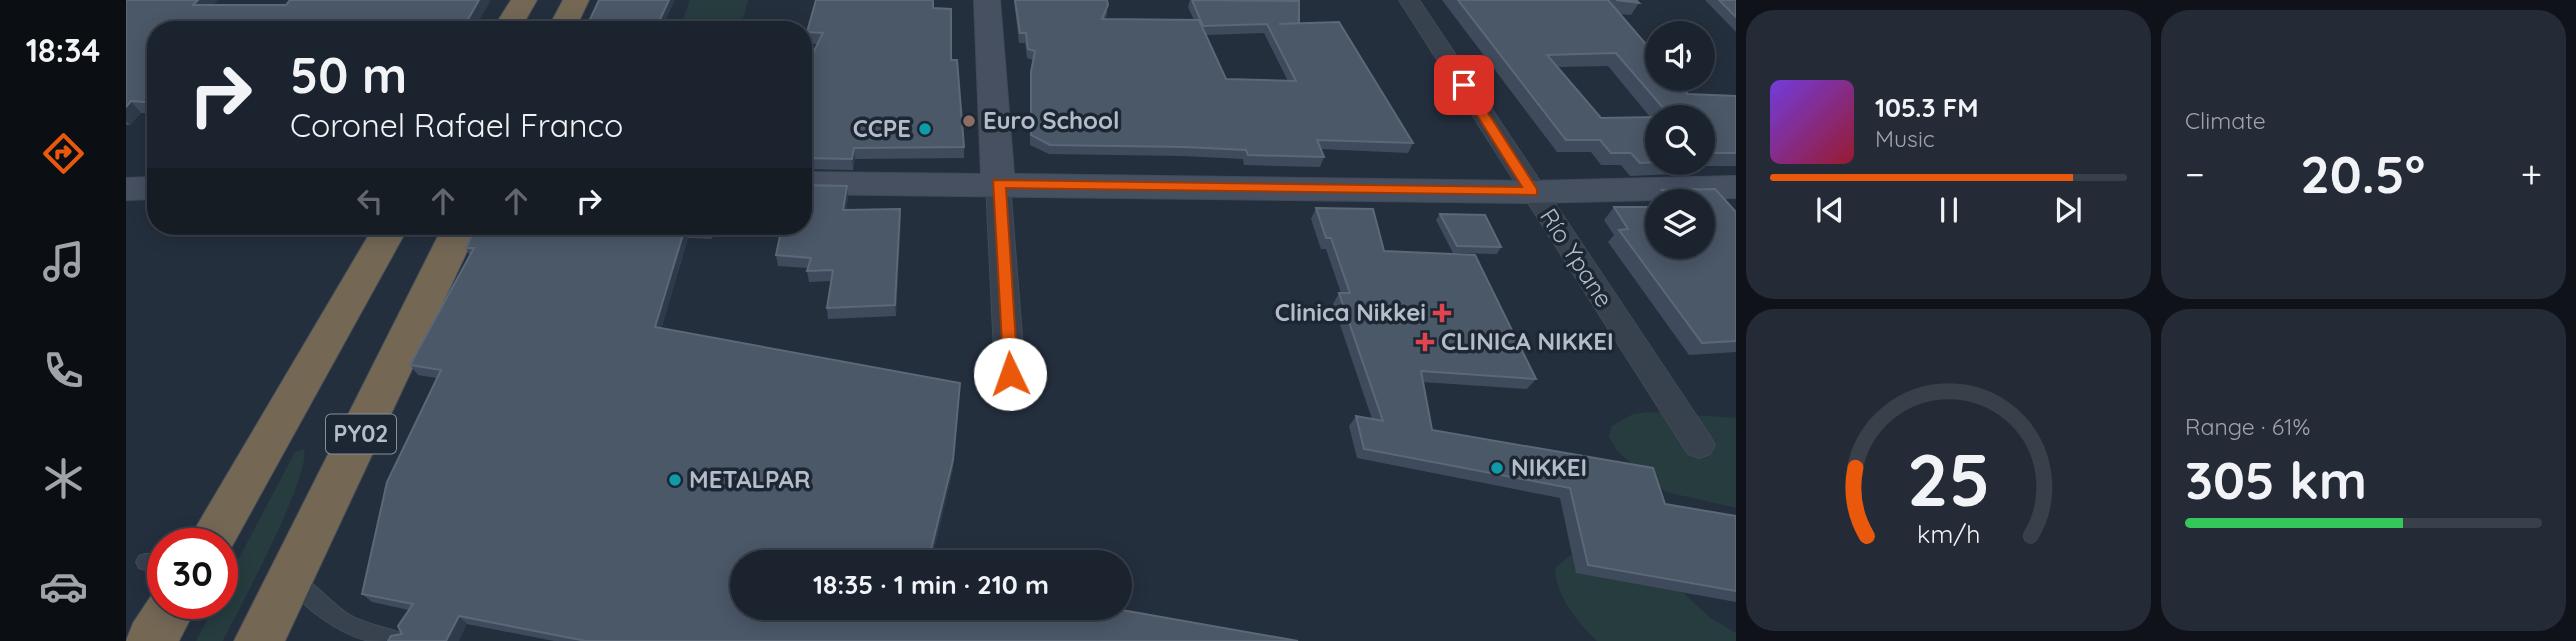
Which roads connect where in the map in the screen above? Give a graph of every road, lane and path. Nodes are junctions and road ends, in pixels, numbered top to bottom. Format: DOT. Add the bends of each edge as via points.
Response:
graph roads {
  1 [pos="524,0"];
  2 [pos="576,0"];
  3 [pos="987,0"];
  4 [pos="1409,0"];
  5 [pos="511,21"];
  6 [pos="566,21"];
  7 [pos="812,183"];
  8 [pos="998,184"];
  9 [pos="1736,187"];
  10 [pos="147,188"];
  11 [pos="126,189"];
  12 [pos="1532,192"];
  13 [pos="386,235"];
  14 [pos="457,235"];
  15 [pos="1010,374"];
  16 [pos="1699,445"];
  17 [pos="218,528"];
  18 [pos="292,577"];
  19 [pos="165,619"];
  20 [pos="151,641"];
  21 [pos="259,641"];
  22 [pos="400,641"];
  1 -- 5 [label="highway"];
  2 -- 6 [label="highway"];
  3 -- 8 [label="street"];
  4 -- 12 [label="street, Río Ypane"];
  7 -- 8 [label="street"];
  8 -- 12 [label="street"];
  8 -- 15 [label="street"];
  9 -- 12 [label="street"];
  10 -- 11 [label="street"];
  12 -- 16 [label="street, Río Ypane"];
  13 -- 17 [label="highway, PY02"];
  14 -- 18 [label="highway, PY02"];
  18 -- 21 [label="highway, PY02"];
  18 -- 22 [label="lane" via="327,613 360,632"];
  19 -- 20 [label="highway"];
}
